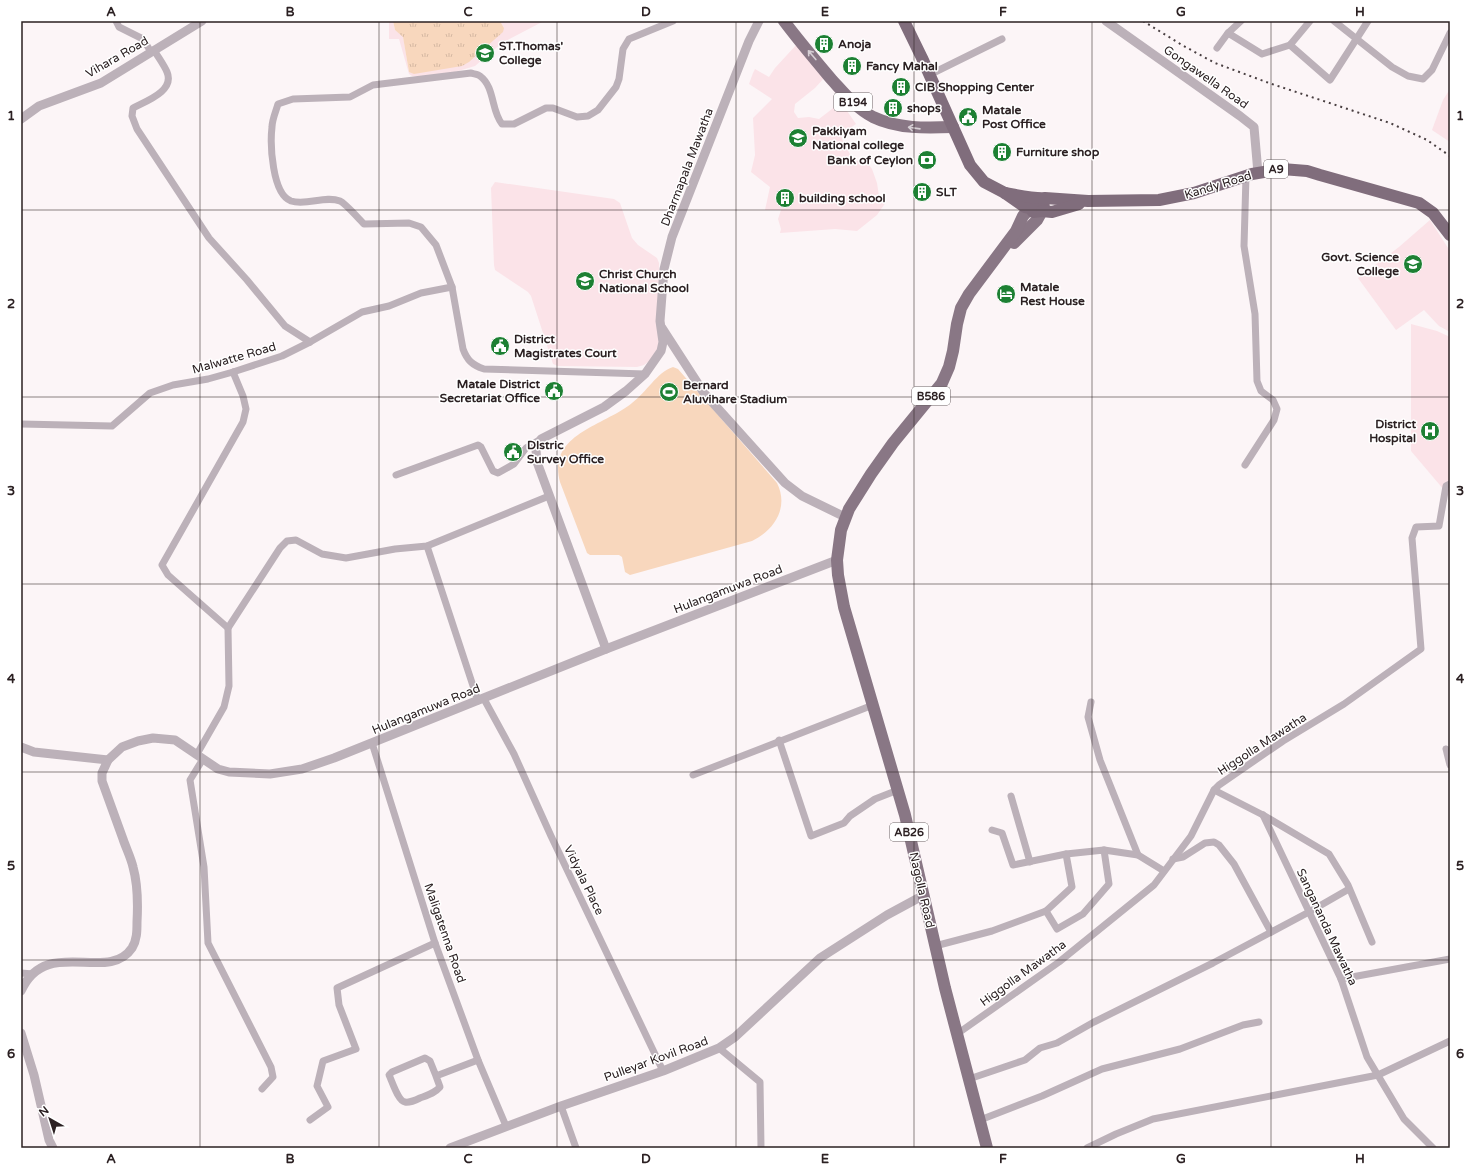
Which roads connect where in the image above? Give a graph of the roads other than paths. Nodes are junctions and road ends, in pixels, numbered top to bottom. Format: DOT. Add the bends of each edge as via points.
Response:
graph roads {
  1 [pos="116,21"];
  2 [pos="202,21"];
  3 [pos="673,21"];
  4 [pos="759,21"];
  5 [pos="784,21"];
  6 [pos="904,21"];
  7 [pos="1106,21"];
  8 [pos="1241,21"];
  9 [pos="1310,21"];
  10 [pos="1334,21"];
  11 [pos="1368,21"];
  12 [pos="1228,33"];
  13 [pos="1450,33"];
  14 [pos="1002,39"];
  15 [pos="1357,40"];
  16 [pos="1290,45"];
  17 [pos="1217,48"];
  18 [pos="152,51"];
  19 [pos="929,74"];
  20 [pos="21,119"];
  21 [pos="953,127"];
  22 [pos="1258,173"];
  23 [pos="1246,176"];
  24 [pos="1006,194"];
  25 [pos="1038,199"];
  26 [pos="1088,201"];
  27 [pos="1030,208"];
  28 [pos="1042,211"];
  29 [pos="1450,235"];
  30 [pos="992,263"];
  31 [pos="452,287"];
  32 [pos="661,327"];
  33 [pos="310,342"];
  34 [pos="233,372"];
  35 [pos="644,374"];
  36 [pos="21,424"];
  37 [pos="540,439"];
  38 [pos="1245,465"];
  39 [pos="396,475"];
  40 [pos="1450,484"];
  41 [pos="549,496"];
  42 [pos="845,517"];
  43 [pos="427,546"];
  44 [pos="837,560"];
  45 [pos="228,628"];
  46 [pos="606,649"];
  47 [pos="481,700"];
  48 [pos="1091,702"];
  49 [pos="873,705"];
  50 [pos="779,740"];
  51 [pos="372,743"];
  52 [pos="21,747"];
  53 [pos="1446,749"];
  54 [pos="200,757"];
  55 [pos="108,760"];
  56 [pos="1450,765"];
  57 [pos="693,775"];
  58 [pos="898,790"];
  59 [pos="1214,790"];
  60 [pos="1011,796"];
  61 [pos="1263,816"];
  62 [pos="992,830"];
  63 [pos="1104,850"];
  64 [pos="1066,854"];
  65 [pos="1138,855"];
  66 [pos="1173,859"];
  67 [pos="1030,862"];
  68 [pos="1164,871"];
  69 [pos="1349,889"];
  70 [pos="924,895"];
  71 [pos="1046,911"];
  72 [pos="1309,912"];
  73 [pos="1271,932"];
  74 [pos="1372,942"];
  75 [pos="435,943"];
  76 [pos="935,946"];
  77 [pos="1450,959"];
  78 [pos="21,973"];
  79 [pos="33,974"];
  80 [pos="1341,979"];
  81 [pos="21,991"];
  82 [pos="1259,1022"];
  83 [pos="21,1033"];
  84 [pos="957,1034"];
  85 [pos="1450,1041"];
  86 [pos="719,1048"];
  87 [pos="478,1060"];
  88 [pos="663,1071"];
  89 [pos="1378,1075"];
  90 [pos="436,1076"];
  91 [pos="969,1079"];
  92 [pos="262,1089"];
  93 [pos="561,1106"];
  94 [pos="310,1120"];
  95 [pos="980,1120"];
  96 [pos="506,1126"];
  97 [pos="53,1148"];
  98 [pos="450,1148"];
  99 [pos="576,1148"];
  100 [pos="761,1148"];
  101 [pos="987,1148"];
  102 [pos="1087,1148"];
  103 [pos="1433,1148"];
  1 -- 18 [label="street" via="119,27 143,39"];
  2 -- 18 [label="street, Vihara Road"];
  3 -- 31 [label="street" via="629,39 623,49 616,88 598,110 588,116 577,117 546,108 514,124 502,124 497,118 484,82 479,76 471,73 373,84 350,97 293,99 278,104 272,126 271,150 275,175 284,196 291,201 299,202 341,201 364,224 409,223 421,227 436,245"];
  4 -- 32 [label="street, Dharmapala Mawatha" via="672,238 664,269"];
  21 -- 5 [label="main road, B194, one-way" via="913,128 888,123 866,113 844,93"];
  6 -- 19 [label="highway, A9"];
  7 -- 22 [label="street, Gongawella Road" via="1254,127"];
  8 -- 12 [label="street"];
  9 -- 16 [label="street"];
  10 -- 15 [label="street"];
  11 -- 15 [label="street"];
  12 -- 16 [label="street" via="1262,54"];
  12 -- 17 [label="street"];
  13 -- 15 [label="street" via="1432,70 1423,79 1408,76 1392,67"];
  14 -- 19 [label="street"];
  15 -- 16 [label="street" via="1330,80"];
  18 -- 20 [label="street, Vihara Road" via="101,83 39,106"];
  18 -- 33 [label="street" via="168,74 168,85 161,93 133,108 132,116 137,129 209,238 285,326"];
  19 -- 21 [label="highway, A9"];
  21 -- 24 [label="highway, Kandy Road / A9" via="974,171 984,182"];
  22 -- 23 [label="highway, Kandy Road / A9"];
  22 -- 29 [label="highway, Kandy Road / A9" via="1282,169 1307,171 1409,200 1433,212"];
  23 -- 26 [label="highway, Kandy Road / A9" via="1159,200"];
  23 -- 38 [label="street" via="1244,246 1255,314 1257,381 1261,391 1273,400 1277,409 1274,420"];
  24 -- 25 [label="highway, Kandy Road / A9"];
  24 -- 27 [label="highway, Kandy Road / A9"];
  25 -- 26 [label="highway, Kandy Road / A9"];
  25 -- 27 [label="highway" via="1032,202"];
  25 -- 28 [label="highway" via="1044,204"];
  26 -- 28 [label="highway, Kandy Road / A9" via="1052,212"];
  27 -- 28 [label="highway" via="1033,212"];
  27 -- 30 [label="main road, B586"];
  28 -- 30 [label="main road, B586" via="1037,220"];
  30 -- 42 [label="main road, B586" via="961,308 954,351 942,383 879,462"];
  31 -- 33 [label="street, Malwatte Road" via="421,293 389,306 362,312"];
  31 -- 35 [label="street" via="463,349 473,365 484,369"];
  32 -- 35 [label="street, Dharmapala Mawatha" via="661,351"];
  32 -- 42 [label="street" via="704,392 785,483 802,496"];
  33 -- 34 [label="street, Malwatte Road" via="282,356"];
  34 -- 36 [label="street, Malwatte Road" via="173,385 150,393 112,426"];
  34 -- 45 [label="street" via="246,409 243,422 162,565 168,575"];
  35 -- 37 [label="street, Dharmapala Mawatha" via="604,407"];
  37 -- 39 [label="street" via="526,448 514,464 498,473 493,471 478,445"];
  37 -- 41 [label="street" via="536,450 536,462"];
  40 -- 59 [label="street, Higgolla Mawatha" via="1446,486 1439,526 1416,526 1412,538 1421,650"];
  41 -- 43 [label="street"];
  41 -- 46 [label="street"];
  42 -- 44 [label="main road, Nagolla Road / AB26" via="838,542"];
  43 -- 45 [label="street" via="346,558 322,554 296,540 287,541"];
  43 -- 47 [label="street, Vidyala Place"];
  44 -- 46 [label="street, Hulangamuwa Road"];
  44 -- 49 [label="main road, Nagolla Road / AB26" via="844,606"];
  45 -- 54 [label="street" via="228,686 224,707"];
  46 -- 47 [label="street, Hulangamuwa Road"];
  47 -- 51 [label="street, Hulangamuwa Road"];
  47 -- 88 [label="street, Vidyala Place" via="514,754"];
  48 -- 65 [label="street" via="1088,717 1100,760"];
  49 -- 50 [label="street"];
  49 -- 58 [label="main road, Nagolla Road / AB26"];
  50 -- 57 [label="street"];
  50 -- 58 [label="street" via="811,836 844,823 875,799"];
  51 -- 54 [label="street, Hulangamuwa Road" via="302,769 270,774 229,772 218,769"];
  51 -- 75 [label="street, Maligatenna Road"];
  52 -- 55 [label="street" via="34,752"];
  53 -- 56 [label="street"];
  54 -- 55 [label="street, Hulangamuwa Road" via="175,740 153,738 122,747"];
  54 -- 92 [label="street" via="190,780 204,867 208,943 271,1067 273,1077"];
  55 -- 79 [label="street" via="102,773 102,781 133,867 138,902 136,938 131,949 122,957 93,964 60,961 42,966"];
  58 -- 70 [label="main road, Nagolla Road / AB26"];
  59 -- 61 [label="street"];
  59 -- 66 [label="street, Higgolla Mawatha" via="1191,836"];
  60 -- 67 [label="street"];
  61 -- 69 [label="street" via="1329,854"];
  61 -- 72 [label="street, Sangananda Mawatha"];
  62 -- 67 [label="street" via="1002,833 1013,865"];
  63 -- 64 [label="street"];
  63 -- 65 [label="street"];
  63 -- 71 [label="street" via="1109,884 1084,914 1057,929"];
  64 -- 67 [label="street"];
  64 -- 71 [label="street" via="1072,887"];
  65 -- 68 [label="street"];
  66 -- 68 [label="street, Higgolla Mawatha"];
  66 -- 73 [label="street" via="1183,857 1205,842 1220,845 1234,864"];
  68 -- 84 [label="street, Higgolla Mawatha" via="1154,885 1059,962"];
  69 -- 72 [label="street"];
  69 -- 74 [label="street"];
  70 -- 76 [label="main road, Nagolla Road / AB26"];
  70 -- 86 [label="street, Pulleyar Kovil Road" via="820,958 735,1037"];
  71 -- 76 [label="street" via="992,931"];
  72 -- 73 [label="street"];
  72 -- 80 [label="street, Sangananda Mawatha"];
  73 -- 91 [label="street" via="1057,1043 1040,1048 1025,1060"];
  75 -- 87 [label="street, Maligatenna Road"];
  75 -- 94 [label="street" via="337,988 339,1005 356,1049 323,1061 317,1086 328,1107"];
  76 -- 84 [label="main road, Nagolla Road / AB26"];
  77 -- 80 [label="street"];
  78 -- 79 [label="street"];
  79 -- 81 [label="street" via="24,983"];
  80 -- 89 [label="street, Sangananda Mawatha" via="1367,1057"];
  82 -- 95 [label="street" via="1243,1025 1180,1049 1102,1069"];
  83 -- 97 [label="street"];
  84 -- 91 [label="main road, Nagolla Road / AB26"];
  85 -- 89 [label="street"];
  86 -- 88 [label="street, Pulleyar Kovil Road"];
  86 -- 100 [label="street" via="760,1082"];
  87 -- 90 [label="street"];
  87 -- 96 [label="street, Maligatenna Road"];
  88 -- 93 [label="street, Pulleyar Kovil Road"];
  89 -- 102 [label="street" via="1153,1119"];
  89 -- 103 [label="street, Sangananda Mawatha" via="1404,1119"];
  90 -- 90 [label="street" via="440,1087 438,1089 417,1100 405,1102 401,1100 389,1075 425,1058 430,1061"];
  91 -- 95 [label="main road, Nagolla Road / AB26"];
  93 -- 96 [label="street, Pulleyar Kovil Road"];
  93 -- 99 [label="street"];
  95 -- 101 [label="main road, Nagolla Road / AB26"];
  96 -- 98 [label="street, Pulleyar Kovil Road"];
}
